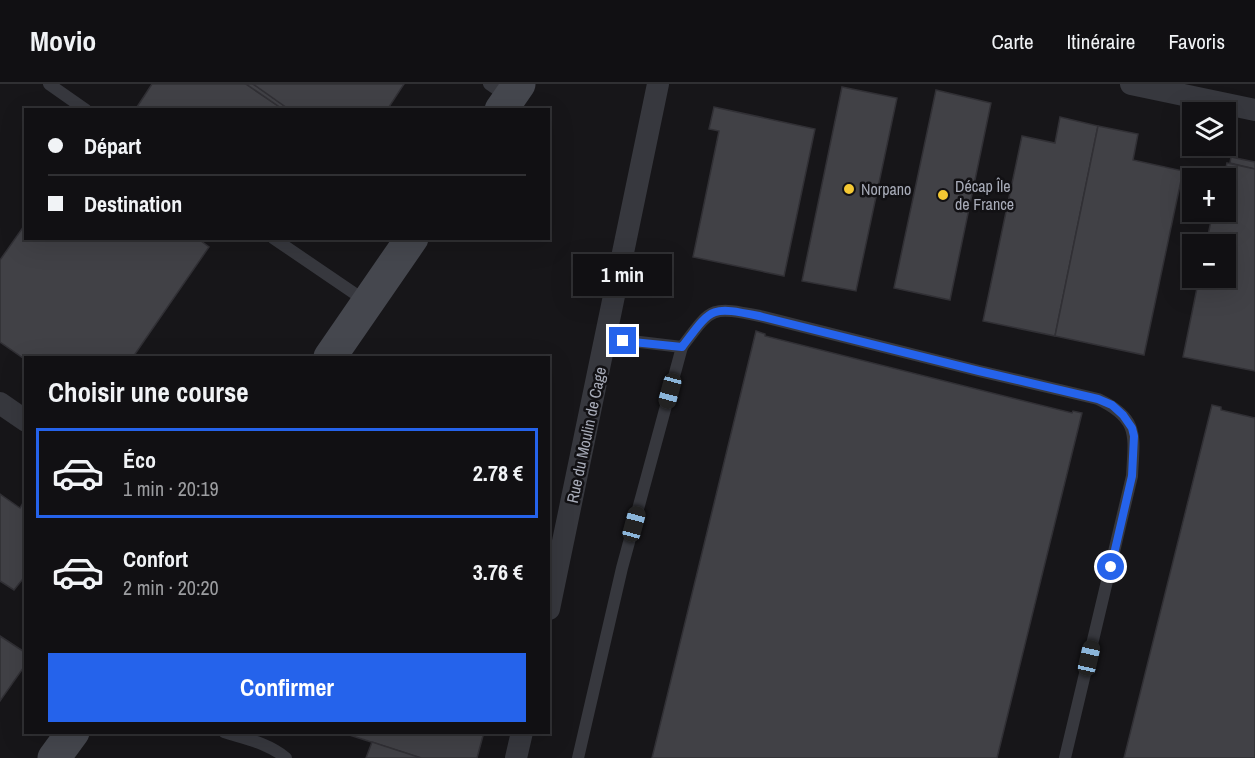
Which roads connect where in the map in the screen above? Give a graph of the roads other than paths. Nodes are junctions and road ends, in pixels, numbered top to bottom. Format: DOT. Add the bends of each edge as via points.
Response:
graph roads {
  1 [pos="49,84"];
  2 [pos="658,84"];
  3 [pos="1131,84"];
  4 [pos="83,108"];
  5 [pos="1255,110"];
  6 [pos="276,240"];
  7 [pos="411,240"];
  8 [pos="368,303"];
  9 [pos="606,338"];
  10 [pos="682,347"];
  11 [pos="331,356"];
  12 [pos="0,403"];
  13 [pos="24,420"];
  14 [pos="550,604"];
  15 [pos="72,734"];
  16 [pos="231,734"];
  17 [pos="522,734"];
  18 [pos="54,758"];
  19 [pos="286,758"];
  20 [pos="516,758"];
  21 [pos="578,758"];
  22 [pos="1065,758"];
  1 -- 4 [label="lane"];
  2 -- 9 [label="street, Rue du Moulin de Cage"];
  3 -- 5 [label="street"];
  6 -- 8 [label="lane"];
  7 -- 8 [label="main road"];
  8 -- 11 [label="main road"];
  9 -- 10 [label="lane"];
  9 -- 14 [label="street, Rue du Moulin de Cage"];
  10 -- 21 [label="lane" via="622,568"];
  10 -- 22 [label="lane" via="704,318 720,310 732,310 1098,399 1123,415 1134,436 1132,476"];
  12 -- 13 [label="street"];
  15 -- 18 [label="main road"];
  16 -- 19 [label="lane" via="275,749"];
  17 -- 20 [label="street"];
}
